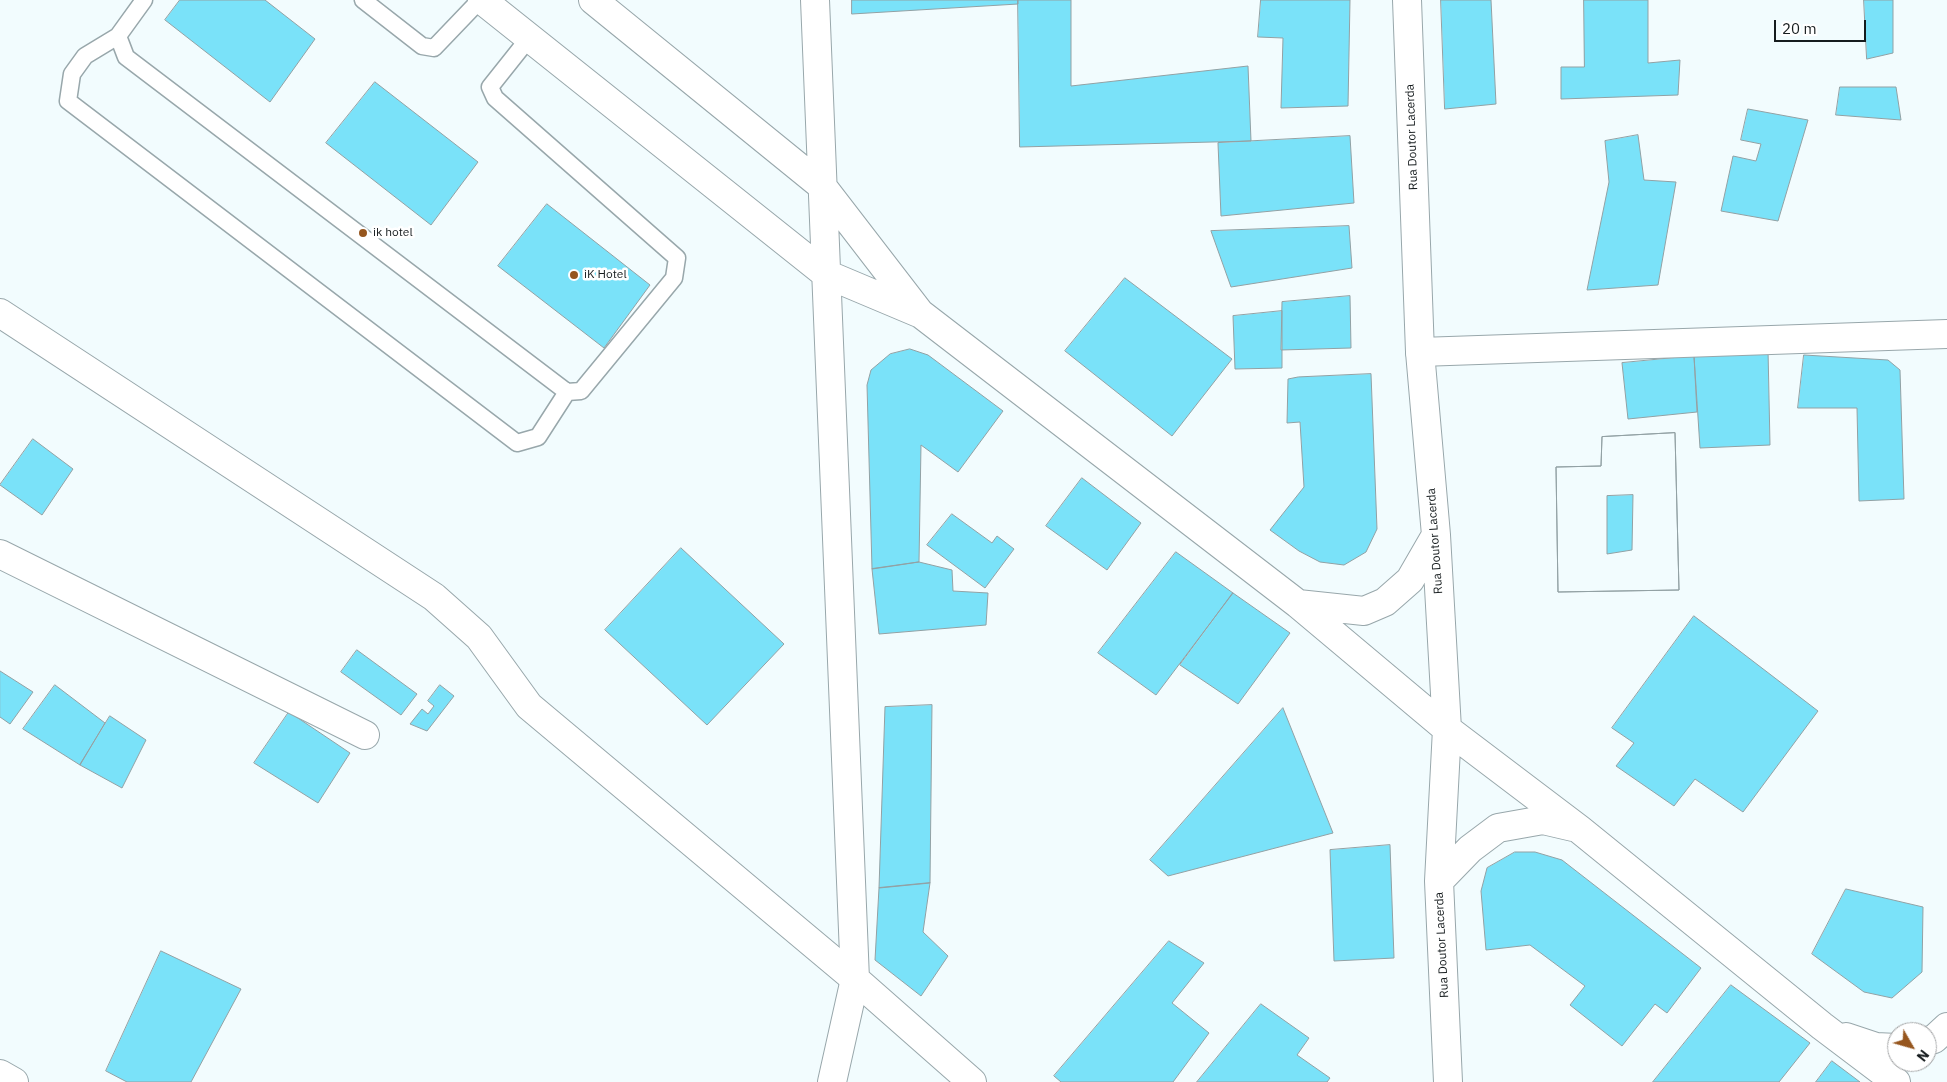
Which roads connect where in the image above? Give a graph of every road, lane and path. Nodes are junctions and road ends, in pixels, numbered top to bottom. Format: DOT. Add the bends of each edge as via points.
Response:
graph roads {
  1 [pos="144,0"];
  2 [pos="363,0"];
  3 [pos="481,0"];
  4 [pos="594,0"];
  5 [pos="814,0"];
  6 [pos="1407,0"];
  7 [pos="118,36"];
  8 [pos="529,38"];
  9 [pos="822,186"];
  10 [pos="826,274"];
  11 [pos="0,313"];
  12 [pos="921,314"];
  13 [pos="1947,334"];
  14 [pos="1420,352"];
  15 [pos="567,392"];
  16 [pos="1436,535"];
  17 [pos="0,554"];
  18 [pos="1298,604"];
  19 [pos="1447,729"];
  20 [pos="365,735"];
  21 [pos="1579,828"];
  22 [pos="1439,881"];
  23 [pos="855,979"];
  24 [pos="1822,1026"];
  25 [pos="1947,1027"];
  26 [pos="1937,1036"];
  27 [pos="1887,1048"];
  28 [pos="0,1074"];
  29 [pos="14,1082"];
  30 [pos="832,1082"];
  31 [pos="972,1082"];
  32 [pos="1448,1082"];
  33 [pos="1896,1082"];
  1 -- 7 [label="lane"];
  2 -- 3 [label="lane" via="422,46 434,48"];
  3 -- 8 [label="main road"];
  4 -- 9 [label="main road"];
  5 -- 9 [label="main road"];
  6 -- 14 [label="main road, Rua Doutor Lacerda"];
  7 -- 15 [label="lane" via="126,57"];
  7 -- 15 [label="lane" via="85,56 72,74 68,101 517,443 538,437"];
  8 -- 10 [label="main road"];
  8 -- 15 [label="lane" via="490,87 495,98 676,258 674,278 656,301 582,391"];
  9 -- 10 [label="main road"];
  9 -- 12 [label="main road"];
  10 -- 12 [label="main road"];
  10 -- 23 [label="main road"];
  11 -- 23 [label="main road" via="434,597 479,637 529,706"];
  12 -- 18 [label="main road"];
  13 -- 14 [label="main road"];
  14 -- 16 [label="main road, Rua Doutor Lacerda"];
  16 -- 18 [label="main road" via="1410,580 1385,602 1364,610"];
  16 -- 19 [label="main road, Rua Doutor Lacerda"];
  17 -- 20 [label="main road"];
  18 -- 19 [label="main road"];
  19 -- 21 [label="main road"];
  19 -- 22 [label="main road, Rua Doutor Lacerda"];
  21 -- 22 [label="main road" via="1543,820 1498,828 1470,849"];
  21 -- 24 [label="main road"];
  22 -- 32 [label="main road, Rua Doutor Lacerda"];
  23 -- 30 [label="main road"];
  23 -- 31 [label="main road"];
  24 -- 27 [label="main road" via="1876,1047"];
  24 -- 33 [label="main road"];
  25 -- 26 [label="main road"];
  28 -- 29 [label="main road"];
}
